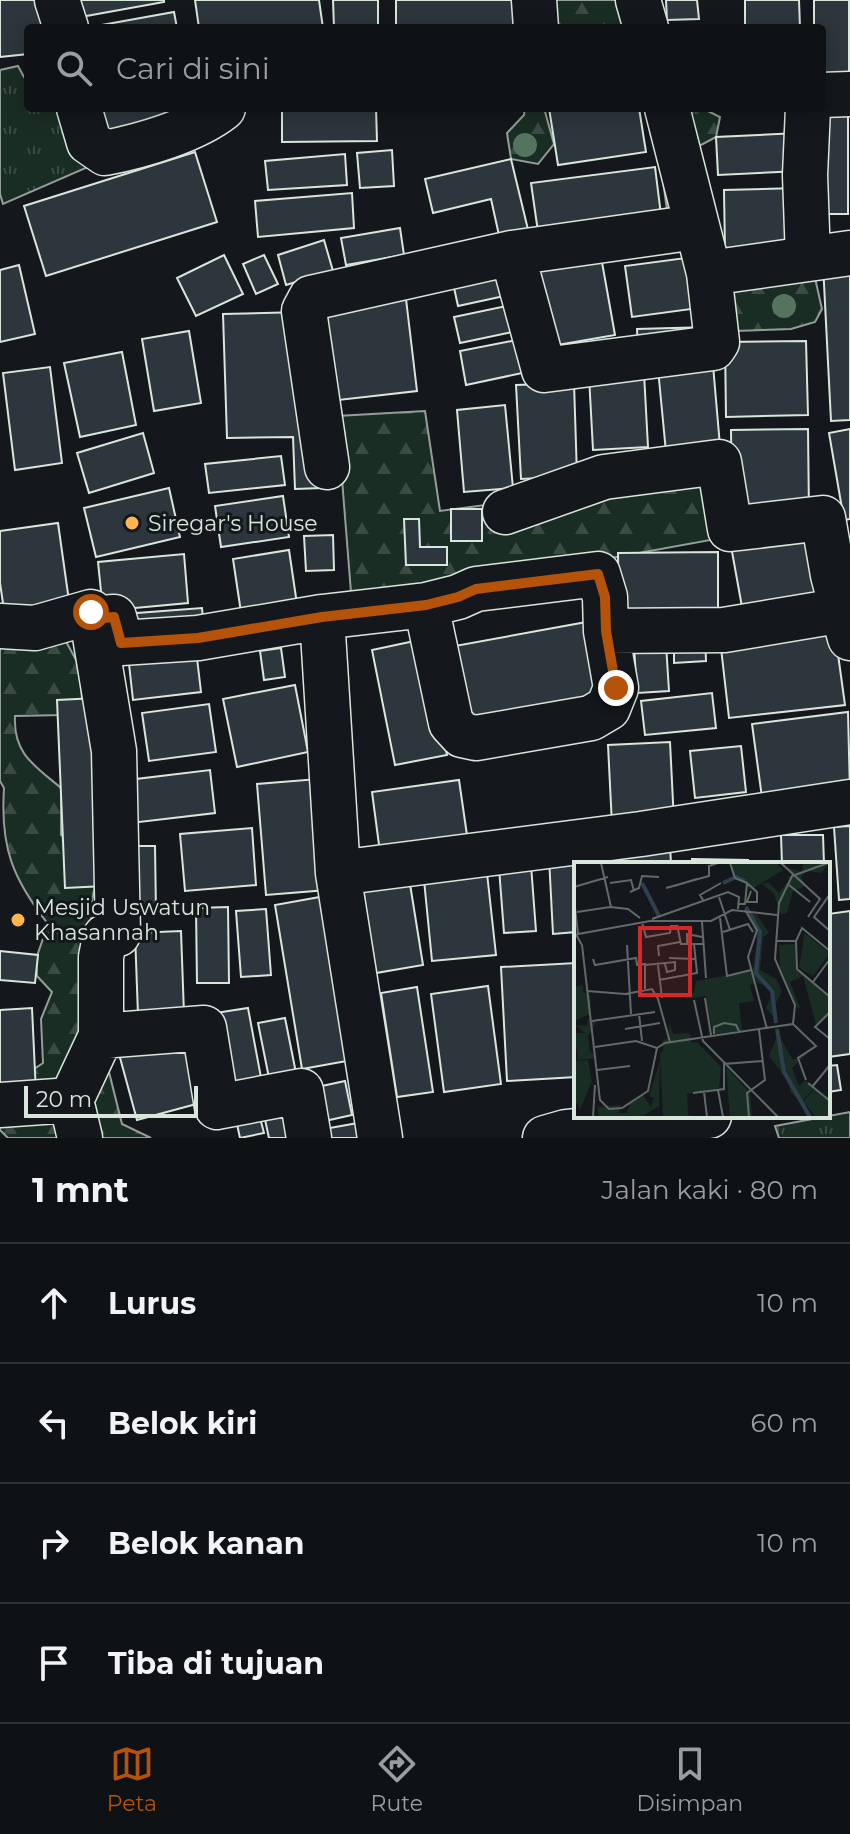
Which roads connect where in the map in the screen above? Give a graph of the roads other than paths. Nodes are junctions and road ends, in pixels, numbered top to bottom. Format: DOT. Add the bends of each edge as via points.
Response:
graph roads {
  1 [pos="57,0"];
  2 [pos="534,0"];
  3 [pos="638,0"];
  4 [pos="65,24"];
  5 [pos="536,24"];
  6 [pos="645,24"];
  7 [pos="850,94"];
  8 [pos="826,95"];
  9 [pos="80,112"];
  10 [pos="218,112"];
  11 [pos="668,112"];
  12 [pos="808,112"];
  13 [pos="696,227"];
  14 [pos="512,253"];
  15 [pos="829,255"];
  16 [pos="709,273"];
  17 [pos="327,467"];
  18 [pos="505,512"];
  19 [pos="837,528"];
  20 [pos="426,605"];
  21 [pos="322,617"];
  22 [pos="92,619"];
  23 [pos="848,619"];
  24 [pos="18,627"];
  25 [pos="606,631"];
  26 [pos="850,802"];
  27 [pos="338,873"];
  28 [pos="101,1036"];
  29 [pos="0,1105"];
  30 [pos="693,1118"];
  31 [pos="75,1119"];
  32 [pos="555,1135"];
  33 [pos="309,1138"];
  34 [pos="380,1138"];
  1 -- 4 [label="street"];
  2 -- 5 [label="street"];
  3 -- 6 [label="street"];
  7 -- 8 [label="street"];
  9 -- 10 [label="street" via="89,142 105,153 131,148"];
  11 -- 13 [label="street"];
  12 -- 15 [label="street" via="805,175"];
  13 -- 14 [label="street"];
  13 -- 16 [label="street"];
  14 -- 16 [label="street" via="544,370 713,348 717,342"];
  14 -- 17 [label="street" via="316,296 306,303"];
  15 -- 16 [label="street"];
  18 -- 19 [label="street" via="604,477 719,462 730,529 823,518"];
  19 -- 23 [label="street"];
  20 -- 21 [label="street"];
  20 -- 25 [label="street" via="476,589 598,574"];
  20 -- 25 [label="street" via="451,723 462,735 476,738 591,718 608,708 616,688"];
  21 -- 22 [label="street" via="198,638 121,643 114,617"];
  21 -- 27 [label="street"];
  22 -- 24 [label="street" via="91,612"];
  22 -- 28 [label="street" via="114,751 116,821 118,934 105,937 101,957"];
  23 -- 25 [label="street" via="724,630"];
  26 -- 27 [label="street"];
  27 -- 34 [label="street"];
  28 -- 31 [label="street"];
  28 -- 33 [label="street" via="204,1028 217,1107 301,1091"];
  29 -- 31 [label="street"];
  30 -- 32 [label="street"];
}
